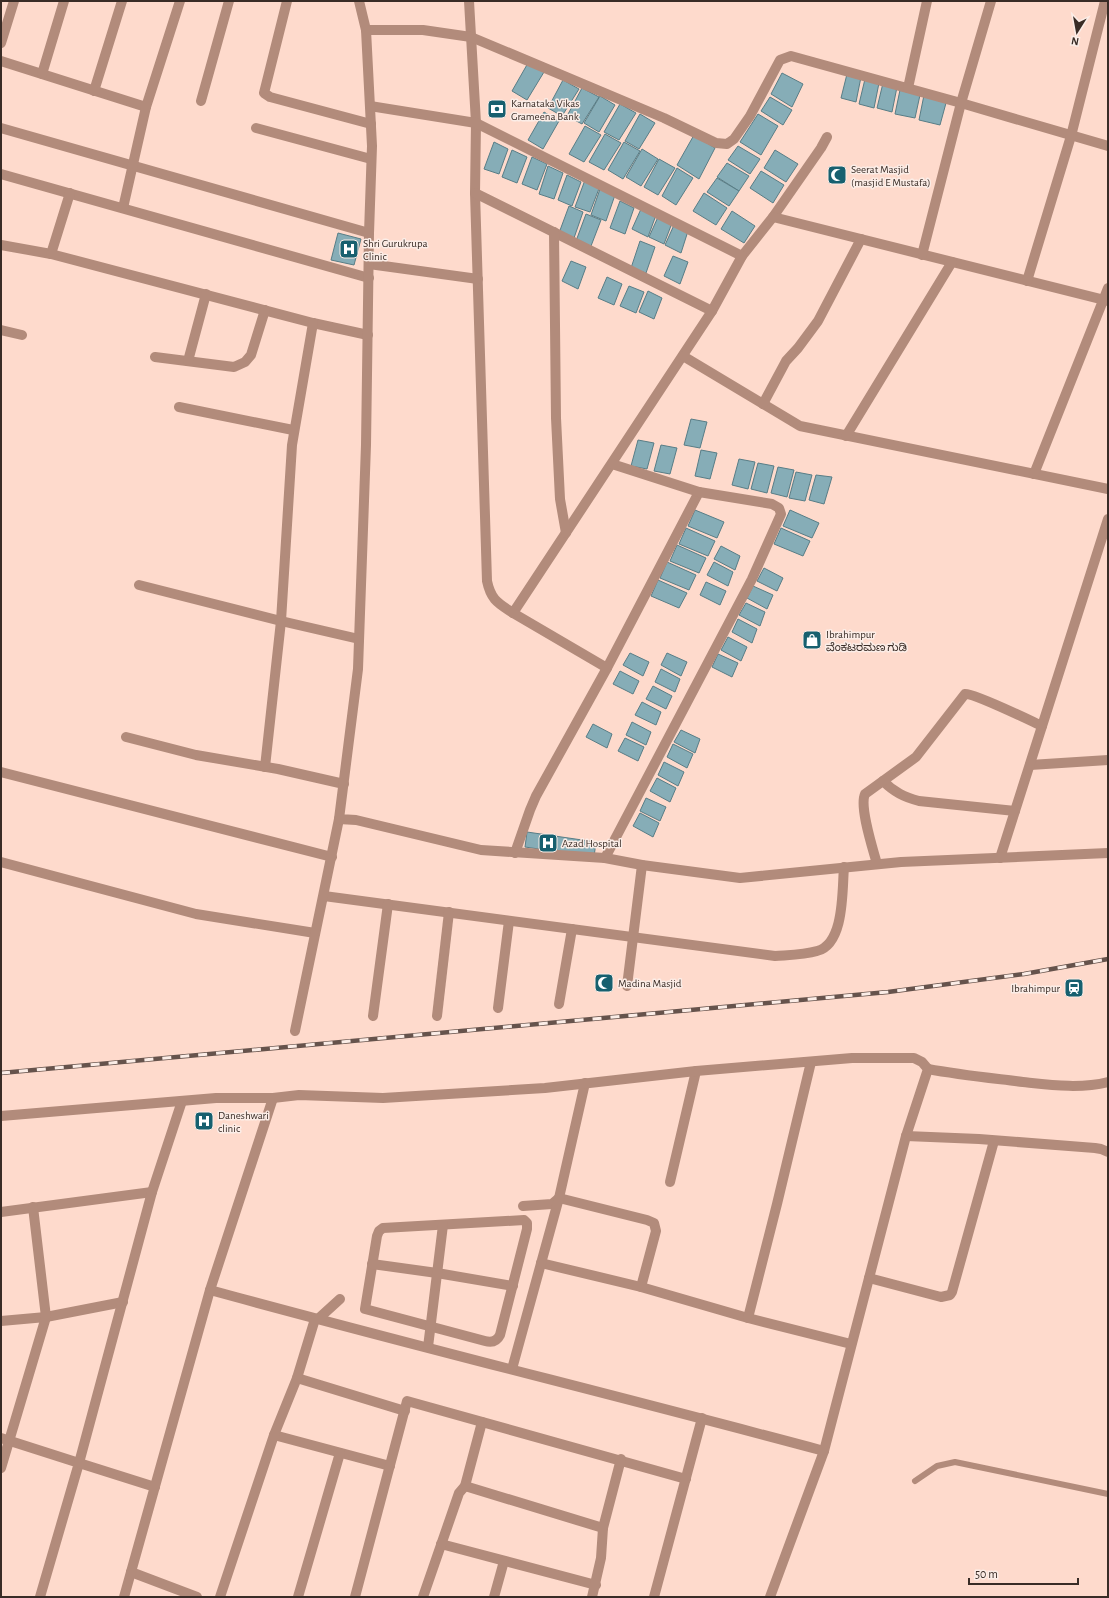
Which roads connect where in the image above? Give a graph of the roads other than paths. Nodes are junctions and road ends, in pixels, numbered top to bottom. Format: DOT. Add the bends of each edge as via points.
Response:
graph roads {
  1 [pos="14,1"];
  2 [pos="64,1"];
  3 [pos="122,1"];
  4 [pos="180,1"];
  5 [pos="229,1"];
  6 [pos="286,1"];
  7 [pos="359,1"];
  8 [pos="469,1"];
  9 [pos="927,1"];
  10 [pos="991,1"];
  11 [pos="1105,1"];
  12 [pos="366,30"];
  13 [pos="471,37"];
  14 [pos="1,43"];
  15 [pos="1,61"];
  16 [pos="42,74"];
  17 [pos="908,88"];
  18 [pos="94,91"];
  19 [pos="201,102"];
  20 [pos="961,103"];
  21 [pos="370,106"];
  22 [pos="146,107"];
  23 [pos="476,123"];
  24 [pos="371,124"];
  25 [pos="1,128"];
  26 [pos="256,128"];
  27 [pos="1071,136"];
  28 [pos="827,137"];
  29 [pos="1108,146"];
  30 [pos="371,159"];
  31 [pos="132,165"];
  32 [pos="1,174"];
  33 [pos="475,193"];
  34 [pos="70,194"];
  35 [pos="123,208"];
  36 [pos="773,217"];
  37 [pos="554,232"];
  38 [pos="369,233"];
  39 [pos="861,239"];
  40 [pos="1,244"];
  41 [pos="52,254"];
  42 [pos="922,255"];
  43 [pos="742,256"];
  44 [pos="952,262"];
  45 [pos="369,264"];
  46 [pos="369,278"];
  47 [pos="478,279"];
  48 [pos="1027,281"];
  49 [pos="1108,288"];
  50 [pos="206,294"];
  51 [pos="1105,301"];
  52 [pos="265,310"];
  53 [pos="712,311"];
  54 [pos="313,323"];
  55 [pos="1,330"];
  56 [pos="22,335"];
  57 [pos="368,335"];
  58 [pos="682,356"];
  59 [pos="155,357"];
  60 [pos="188,361"];
  61 [pos="763,404"];
  62 [pos="179,407"];
  63 [pos="293,430"];
  64 [pos="846,436"];
  65 [pos="612,464"];
  66 [pos="1034,474"];
  67 [pos="1108,489"];
  68 [pos="699,492"];
  69 [pos="1108,519"];
  70 [pos="566,533"];
  71 [pos="1105,536"];
  72 [pos="139,585"];
  73 [pos="513,613"];
  74 [pos="281,621"];
  75 [pos="359,639"];
  76 [pos="607,668"];
  77 [pos="1042,726"];
  78 [pos="126,737"];
  79 [pos="1108,760"];
  80 [pos="1030,765"];
  81 [pos="266,767"];
  82 [pos="1,772"];
  83 [pos="883,781"];
  84 [pos="344,784"];
  85 [pos="1015,812"];
  86 [pos="339,819"];
  87 [pos="515,853"];
  88 [pos="1108,853"];
  89 [pos="332,856"];
  90 [pos="605,858"];
  91 [pos="1000,858"];
  92 [pos="1,862"];
  93 [pos="877,864"];
  94 [pos="642,865"];
  95 [pos="844,867"];
  96 [pos="324,896"];
  97 [pos="388,904"];
  98 [pos="448,912"];
  99 [pos="509,921"];
  100 [pos="572,929"];
  101 [pos="315,933"];
  102 [pos="633,937"];
  103 [pos="627,986"];
  104 [pos="559,1004"];
  105 [pos="498,1008"];
  106 [pos="373,1016"];
  107 [pos="437,1016"];
  108 [pos="295,1031"];
  109 [pos="811,1062"];
  110 [pos="928,1069"];
  111 [pos="696,1071"];
  112 [pos="1108,1082"];
  113 [pos="585,1084"];
  114 [pos="273,1098"];
  115 [pos="182,1101"];
  116 [pos="1,1116"];
  117 [pos="906,1136"];
  118 [pos="994,1141"];
  119 [pos="1108,1152"];
  120 [pos="670,1182"];
  121 [pos="152,1192"];
  122 [pos="559,1198"];
  123 [pos="523,1206"];
  124 [pos="33,1208"];
  125 [pos="1,1212"];
  126 [pos="443,1225"];
  127 [pos="541,1263"];
  128 [pos="372,1264"];
  129 [pos="437,1273"];
  130 [pos="869,1278"];
  131 [pos="513,1286"];
  132 [pos="641,1287"];
  133 [pos="210,1290"];
  134 [pos="340,1299"];
  135 [pos="123,1302"];
  136 [pos="46,1318"];
  137 [pos="748,1318"];
  138 [pos="315,1319"];
  139 [pos="1,1321"];
  140 [pos="431,1327"];
  141 [pos="851,1344"];
  142 [pos="428,1347"];
  143 [pos="512,1369"];
  144 [pos="297,1378"];
  145 [pos="405,1411"];
  146 [pos="702,1418"];
  147 [pos="482,1422"];
  148 [pos="274,1435"];
  149 [pos="5,1439"];
  150 [pos="824,1451"];
  151 [pos="340,1453"];
  152 [pos="621,1459"];
  153 [pos="79,1463"];
  154 [pos="390,1466"];
  155 [pos="1,1468"];
  156 [pos="686,1479"];
  157 [pos="915,1481"];
  158 [pos="464,1486"];
  159 [pos="155,1487"];
  160 [pos="1108,1494"];
  161 [pos="603,1528"];
  162 [pos="441,1544"];
  163 [pos="504,1561"];
  164 [pos="131,1572"];
  165 [pos="596,1584"];
  166 [pos="40,1597"];
  167 [pos="124,1597"];
  168 [pos="197,1597"];
  169 [pos="220,1597"];
  170 [pos="298,1597"];
  171 [pos="355,1597"];
  172 [pos="423,1597"];
  173 [pos="494,1597"];
  174 [pos="592,1597"];
  175 [pos="654,1597"];
  176 [pos="770,1597"];
  1 -- 14 [label="street"];
  2 -- 16 [label="street"];
  3 -- 18 [label="street"];
  4 -- 22 [label="street"];
  5 -- 19 [label="street"];
  6 -- 24 [label="street" via="264,93 270,97"];
  7 -- 12 [label="street"];
  8 -- 13 [label="street"];
  9 -- 17 [label="street"];
  10 -- 20 [label="street"];
  11 -- 27 [label="street"];
  12 -- 13 [label="street" via="423,30"];
  12 -- 21 [label="street"];
  13 -- 17 [label="street" via="664,118 716,143 727,144 734,139 750,116 780,60 785,57 796,57"];
  13 -- 23 [label="street"];
  15 -- 16 [label="street"];
  16 -- 18 [label="street"];
  17 -- 20 [label="street"];
  18 -- 22 [label="street"];
  20 -- 27 [label="street"];
  20 -- 42 [label="street"];
  21 -- 23 [label="street"];
  21 -- 24 [label="street"];
  22 -- 31 [label="street"];
  23 -- 33 [label="street"];
  23 -- 43 [label="street"];
  24 -- 30 [label="street"];
  25 -- 31 [label="street"];
  26 -- 30 [label="street"];
  27 -- 29 [label="street"];
  27 -- 48 [label="street"];
  28 -- 36 [label="street"];
  30 -- 38 [label="street"];
  31 -- 35 [label="street"];
  31 -- 38 [label="street"];
  32 -- 34 [label="street"];
  33 -- 37 [label="street"];
  33 -- 47 [label="street"];
  34 -- 35 [label="street"];
  34 -- 41 [label="street"];
  35 -- 46 [label="street"];
  36 -- 39 [label="street"];
  36 -- 43 [label="street"];
  37 -- 53 [label="street"];
  37 -- 70 [label="street" via="556,418 560,499"];
  38 -- 45 [label="street"];
  39 -- 42 [label="street"];
  39 -- 61 [label="street" via="818,321 786,361"];
  40 -- 41 [label="street"];
  41 -- 50 [label="street"];
  42 -- 44 [label="street"];
  43 -- 53 [label="street"];
  44 -- 48 [label="street"];
  44 -- 64 [label="street"];
  45 -- 46 [label="street"];
  45 -- 47 [label="street"];
  46 -- 57 [label="street"];
  47 -- 73 [label="street" via="487,581 495,601"];
  48 -- 51 [label="street"];
  49 -- 51 [label="street"];
  50 -- 52 [label="street"];
  50 -- 60 [label="street"];
  51 -- 66 [label="street"];
  52 -- 54 [label="street"];
  52 -- 60 [label="street" via="251,355 245,362 234,367"];
  53 -- 58 [label="street"];
  54 -- 57 [label="street"];
  54 -- 63 [label="street"];
  55 -- 56 [label="street"];
  57 -- 75 [label="street"];
  58 -- 61 [label="street"];
  58 -- 65 [label="street"];
  59 -- 60 [label="street"];
  61 -- 64 [label="street" via="800,426"];
  62 -- 63 [label="street"];
  63 -- 74 [label="street"];
  64 -- 66 [label="street"];
  65 -- 68 [label="street"];
  65 -- 70 [label="street"];
  66 -- 67 [label="street"];
  68 -- 76 [label="street"];
  68 -- 90 [label="street" via="772,504 779,508 781,514 752,579"];
  69 -- 71 [label="street"];
  70 -- 73 [label="street"];
  71 -- 77 [label="street"];
  72 -- 74 [label="street"];
  73 -- 76 [label="street"];
  74 -- 75 [label="street"];
  74 -- 81 [label="street"];
  75 -- 84 [label="street" via="358,670"];
  76 -- 87 [label="street" via="536,796"];
  77 -- 80 [label="street"];
  77 -- 83 [label="street" via="965,694 916,757"];
  78 -- 81 [label="street" via="196,755"];
  79 -- 80 [label="street"];
  80 -- 85 [label="street"];
  81 -- 84 [label="street"];
  82 -- 89 [label="street"];
  83 -- 85 [label="street" via="904,797 919,801"];
  83 -- 93 [label="street" via="865,794 863,803"];
  84 -- 86 [label="street"];
  85 -- 91 [label="street"];
  86 -- 87 [label="street" via="356,820 481,850"];
  86 -- 89 [label="street"];
  87 -- 90 [label="street"];
  88 -- 91 [label="street"];
  89 -- 96 [label="street"];
  90 -- 94 [label="street"];
  91 -- 93 [label="street"];
  92 -- 101 [label="street" via="196,914"];
  93 -- 95 [label="street"];
  94 -- 95 [label="street" via="740,878"];
  94 -- 102 [label="street"];
  95 -- 102 [label="street" via="839,924 827,946 818,951 774,956"];
  96 -- 97 [label="street"];
  96 -- 101 [label="street"];
  97 -- 98 [label="street"];
  97 -- 106 [label="street"];
  98 -- 99 [label="street"];
  98 -- 107 [label="street"];
  99 -- 100 [label="street"];
  99 -- 105 [label="street"];
  100 -- 102 [label="street"];
  100 -- 104 [label="street"];
  101 -- 108 [label="street"];
  102 -- 103 [label="street"];
  109 -- 110 [label="street" via="852,1058 914,1058"];
  109 -- 111 [label="street"];
  109 -- 137 [label="street"];
  110 -- 112 [label="street" via="965,1076 1061,1086"];
  110 -- 117 [label="street"];
  111 -- 113 [label="street"];
  111 -- 120 [label="street"];
  113 -- 114 [label="street" via="383,1098 299,1095"];
  113 -- 122 [label="street"];
  114 -- 115 [label="street"];
  114 -- 133 [label="street"];
  115 -- 116 [label="street"];
  115 -- 121 [label="street"];
  117 -- 118 [label="street"];
  117 -- 130 [label="street"];
  118 -- 119 [label="street" via="1095,1148"];
  118 -- 130 [label="street" via="950,1295 941,1297"];
  121 -- 124 [label="street"];
  121 -- 135 [label="street"];
  122 -- 123 [label="street" via="552,1204"];
  122 -- 127 [label="street"];
  122 -- 132 [label="street" via="654,1223 656,1231"];
  124 -- 125 [label="street"];
  124 -- 136 [label="street"];
  126 -- 128 [label="street" via="383,1228 377,1236"];
  126 -- 129 [label="street"];
  126 -- 131 [label="street" via="524,1220 527,1229"];
  127 -- 132 [label="street"];
  127 -- 143 [label="street"];
  128 -- 129 [label="street"];
  128 -- 140 [label="street" via="365,1309"];
  129 -- 131 [label="street"];
  129 -- 140 [label="street"];
  130 -- 141 [label="street"];
  131 -- 140 [label="street" via="500,1335 496,1340 490,1342"];
  132 -- 137 [label="street"];
  133 -- 138 [label="street"];
  133 -- 159 [label="street"];
  134 -- 138 [label="street"];
  135 -- 136 [label="street"];
  135 -- 153 [label="street"];
  136 -- 139 [label="street"];
  136 -- 149 [label="street"];
  137 -- 141 [label="street"];
  138 -- 142 [label="street"];
  138 -- 144 [label="street"];
  140 -- 142 [label="street"];
  141 -- 150 [label="street"];
  142 -- 143 [label="street"];
  143 -- 146 [label="street"];
  144 -- 145 [label="street"];
  144 -- 148 [label="street"];
  145 -- 147 [label="street" via="407,1401"];
  145 -- 154 [label="street"];
  146 -- 150 [label="street"];
  146 -- 156 [label="street"];
  147 -- 152 [label="street"];
  147 -- 158 [label="street"];
  148 -- 151 [label="street"];
  148 -- 169 [label="street"];
  149 -- 153 [label="street"];
  149 -- 155 [label="street"];
  150 -- 176 [label="street"];
  151 -- 154 [label="street"];
  151 -- 170 [label="street"];
  152 -- 156 [label="street"];
  152 -- 161 [label="street"];
  153 -- 159 [label="street"];
  153 -- 166 [label="street"];
  154 -- 171 [label="street"];
  156 -- 175 [label="street"];
  157 -- 160 [label="lane" via="937,1466 955,1462"];
  158 -- 161 [label="street"];
  158 -- 162 [label="street" via="459,1493"];
  159 -- 164 [label="street"];
  161 -- 165 [label="street" via="602,1558"];
  162 -- 163 [label="street"];
  162 -- 172 [label="street"];
  163 -- 165 [label="street"];
  163 -- 173 [label="street"];
  164 -- 167 [label="street"];
  164 -- 168 [label="street"];
  165 -- 174 [label="street"];
}
